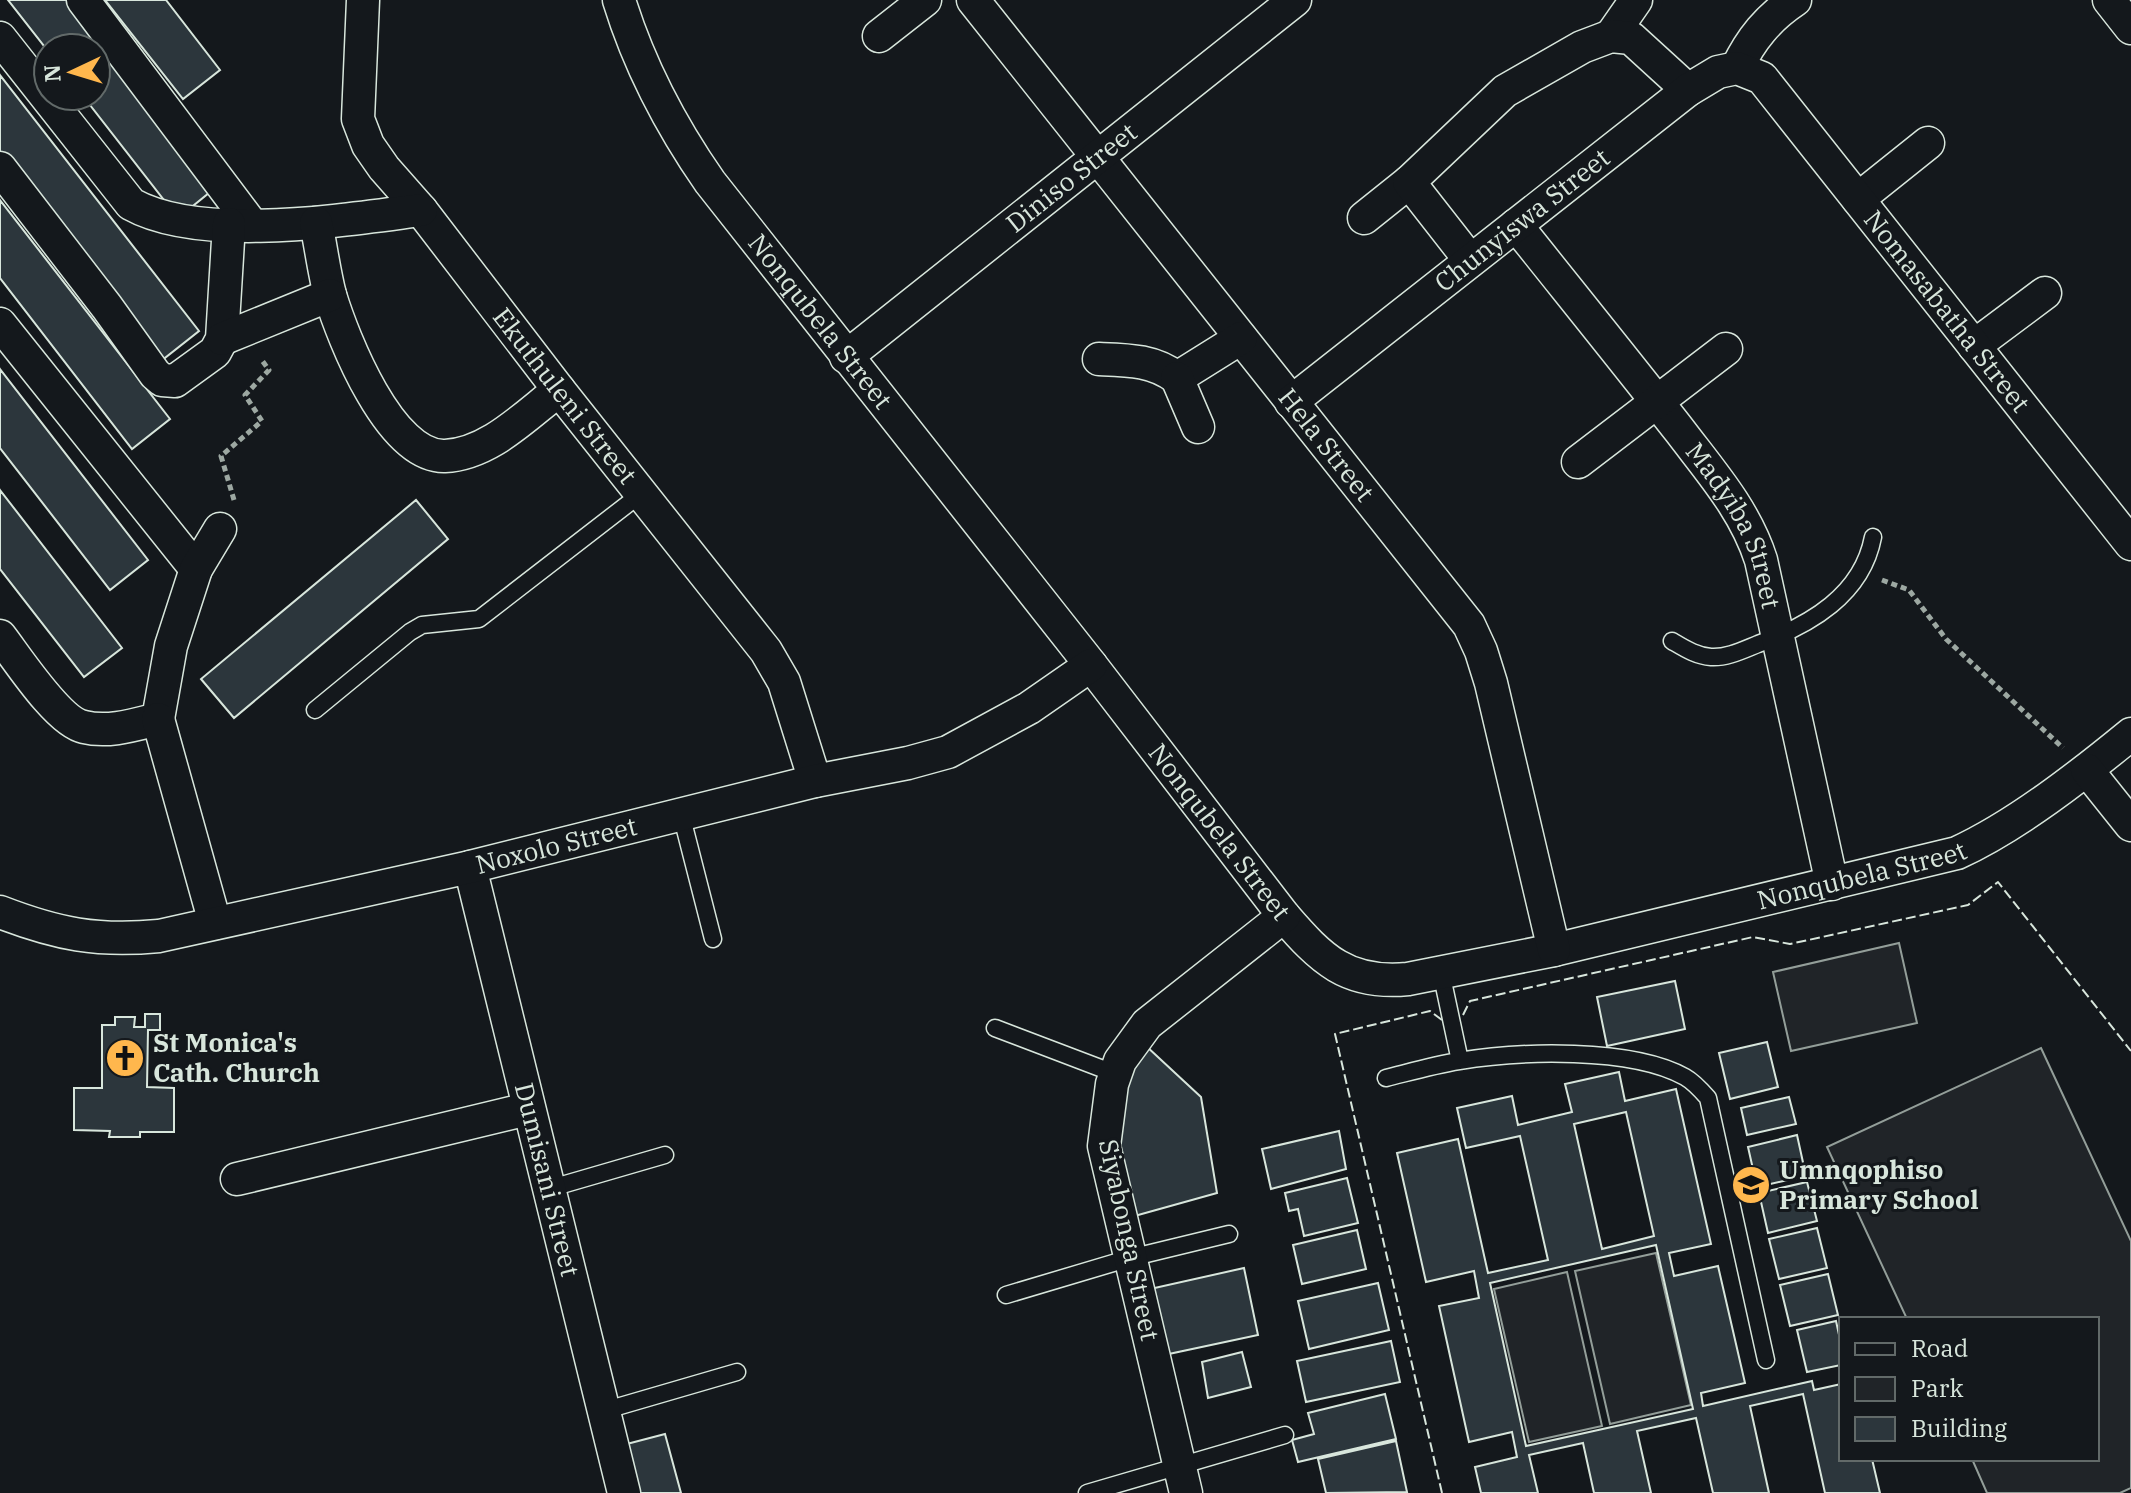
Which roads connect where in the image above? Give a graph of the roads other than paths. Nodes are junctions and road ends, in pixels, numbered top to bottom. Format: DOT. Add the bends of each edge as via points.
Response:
graph roads {
  1 [pos="83,0"];
  2 [pos="363,0"];
  3 [pos="616,0"];
  4 [pos="925,0"];
  5 [pos="1295,0"];
  6 [pos="1636,0"];
  7 [pos="1795,0"];
  8 [pos="2109,0"];
  9 [pos="979,2"];
  10 [pos="2131,28"];
  11 [pos="879,36"];
  12 [pos="1611,36"];
  13 [pos="0,38"];
  14 [pos="1749,73"];
  15 [pos="1688,90"];
  16 [pos="1928,143"];
  17 [pos="1099,158"];
  18 [pos="0,168"];
  19 [pos="1409,182"];
  20 [pos="1858,199"];
  21 [pos="421,210"];
  22 [pos="1364,218"];
  23 [pos="316,223"];
  24 [pos="241,224"];
  25 [pos="1516,225"];
  26 [pos="1470,260"];
  27 [pos="2045,293"];
  28 [pos="330,295"];
  29 [pos="0,324"];
  30 [pos="231,335"];
  31 [pos="1241,338"];
  32 [pos="1974,346"];
  33 [pos="1726,349"];
  34 [pos="846,357"];
  35 [pos="1099,359"];
  36 [pos="1177,378"];
  37 [pos="559,390"];
  38 [pos="1291,402"];
  39 [pos="1658,403"];
  40 [pos="1198,427"];
  41 [pos="1578,462"];
  42 [pos="642,493"];
  43 [pos="220,529"];
  44 [pos="1873,537"];
  45 [pos="2131,544"];
  46 [pos="196,569"];
  47 [pos="0,636"];
  48 [pos="1778,637"];
  49 [pos="1672,641"];
  50 [pos="1091,665"];
  51 [pos="315,710"];
  52 [pos="158,719"];
  53 [pos="2131,734"];
  54 [pos="2087,770"];
  55 [pos="815,781"];
  56 [pos="681,814"];
  57 [pos="2131,825"];
  58 [pos="470,867"];
  59 [pos="1832,884"];
  60 [pos="0,912"];
  61 [pos="1284,916"];
  62 [pos="215,923"];
  63 [pos="713,939"];
  64 [pos="1554,950"];
  65 [pos="1441,972"];
  66 [pos="995,1028"];
  67 [pos="1460,1061"];
  68 [pos="1116,1074"];
  69 [pos="1386,1078"];
  70 [pos="528,1109"];
  71 [pos="665,1155"];
  72 [pos="237,1179"];
  73 [pos="548,1189"];
  74 [pos="1229,1234"];
  75 [pos="1130,1258"];
  76 [pos="1006,1295"];
  77 [pos="1766,1360"];
  78 [pos="737,1372"];
  79 [pos="603,1411"];
  80 [pos="1285,1435"];
  81 [pos="1183,1479"];
  82 [pos="624,1493"];
  83 [pos="1087,1493"];
  1 -- 24 [label="street"];
  2 -- 21 [label="street, Ekuthuleni Street" via="358,119 368,145"];
  3 -- 34 [label="street, Nonqubela Street" via="680,139"];
  4 -- 11 [label="street"];
  5 -- 17 [label="street, Diniso Street"];
  6 -- 12 [label="street"];
  7 -- 14 [label="street" via="1757,33"];
  8 -- 10 [label="street"];
  9 -- 17 [label="street, Hela Street"];
  12 -- 15 [label="street" via="1631,38"];
  12 -- 19 [label="street" via="1505,91"];
  13 -- 24 [label="street" via="131,204 176,220"];
  14 -- 15 [label="street, Chunyiswa Street" via="1718,72"];
  14 -- 20 [label="street, Nomasabatha Street"];
  15 -- 25 [label="street, Chunyiswa Street"];
  16 -- 20 [label="street"];
  17 -- 31 [label="street, Hela Street"];
  17 -- 34 [label="street, Diniso Street"];
  18 -- 30 [label="street" via="162,380 175,381"];
  19 -- 22 [label="street"];
  19 -- 26 [label="street"];
  20 -- 32 [label="street, Nomasabatha Street"];
  21 -- 23 [label="street"];
  21 -- 37 [label="street, Ekuthuleni Street"];
  23 -- 24 [label="street"];
  23 -- 28 [label="street"];
  24 -- 30 [label="street"];
  25 -- 26 [label="street, Chunyiswa Street"];
  25 -- 39 [label="street, Madyiba Street"];
  26 -- 38 [label="street, Chunyiswa Street"];
  27 -- 32 [label="street"];
  28 -- 30 [label="street"];
  28 -- 37 [label="street" via="365,382 400,431 428,454 467,452 498,437"];
  29 -- 46 [label="street"];
  31 -- 36 [label="street"];
  31 -- 38 [label="street, Hela Street"];
  32 -- 45 [label="street, Nomasabatha Street"];
  33 -- 39 [label="street"];
  34 -- 50 [label="street, Nonqubela Street"];
  35 -- 36 [label="street" via="1143,362"];
  36 -- 40 [label="street"];
  37 -- 42 [label="street, Ekuthuleni Street"];
  38 -- 64 [label="street, Hela Street" via="1469,625 1491,683"];
  39 -- 41 [label="street"];
  39 -- 48 [label="street, Madyiba Street" via="1748,525"];
  42 -- 51 [label="lane" via="479,619 422,625"];
  42 -- 55 [label="street, Ekuthuleni Street" via="766,651 784,682"];
  43 -- 46 [label="street"];
  44 -- 48 [label="lane" via="1870,555 1849,590"];
  46 -- 52 [label="street" via="171,646"];
  47 -- 52 [label="street" via="64,717 80,727 121,728"];
  48 -- 49 [label="lane" via="1722,657 1698,654"];
  48 -- 59 [label="street, Madyiba Street"];
  50 -- 55 [label="street, Noxolo Street" via="1029,708 948,752"];
  50 -- 61 [label="street, Nonqubela Street"];
  52 -- 62 [label="street"];
  53 -- 54 [label="street, Nonqubela Street"];
  54 -- 57 [label="street"];
  54 -- 59 [label="street, Nonqubela Street" via="1978,844"];
  55 -- 56 [label="street, Noxolo Street"];
  56 -- 58 [label="street, Noxolo Street"];
  56 -- 63 [label="lane"];
  58 -- 62 [label="street, Noxolo Street"];
  58 -- 70 [label="street, Dumisani Street"];
  59 -- 64 [label="street, Nonqubela Street"];
  60 -- 62 [label="street, Noxolo Street" via="70,934 110,939 159,936"];
  61 -- 65 [label="street, Nonqubela Street" via="1314,951 1360,978 1387,981"];
  61 -- 68 [label="street, Siyabonga Street" via="1147,1024"];
  64 -- 65 [label="street, Nonqubela Street"];
  65 -- 67 [label="lane"];
  66 -- 68 [label="lane"];
  67 -- 69 [label="lane"];
  67 -- 77 [label="lane" via="1564,1053 1607,1056 1660,1067 1697,1086 1708,1098"];
  68 -- 75 [label="street, Siyabonga Street" via="1104,1146"];
  70 -- 72 [label="street"];
  70 -- 73 [label="street, Dumisani Street"];
  71 -- 73 [label="lane"];
  73 -- 79 [label="street, Dumisani Street"];
  74 -- 75 [label="lane"];
  75 -- 76 [label="lane"];
  75 -- 81 [label="street, Siyabonga Street"];
  78 -- 79 [label="lane"];
  79 -- 82 [label="street, Dumisani Street"];
  80 -- 81 [label="lane"];
  81 -- 83 [label="lane"];
}
